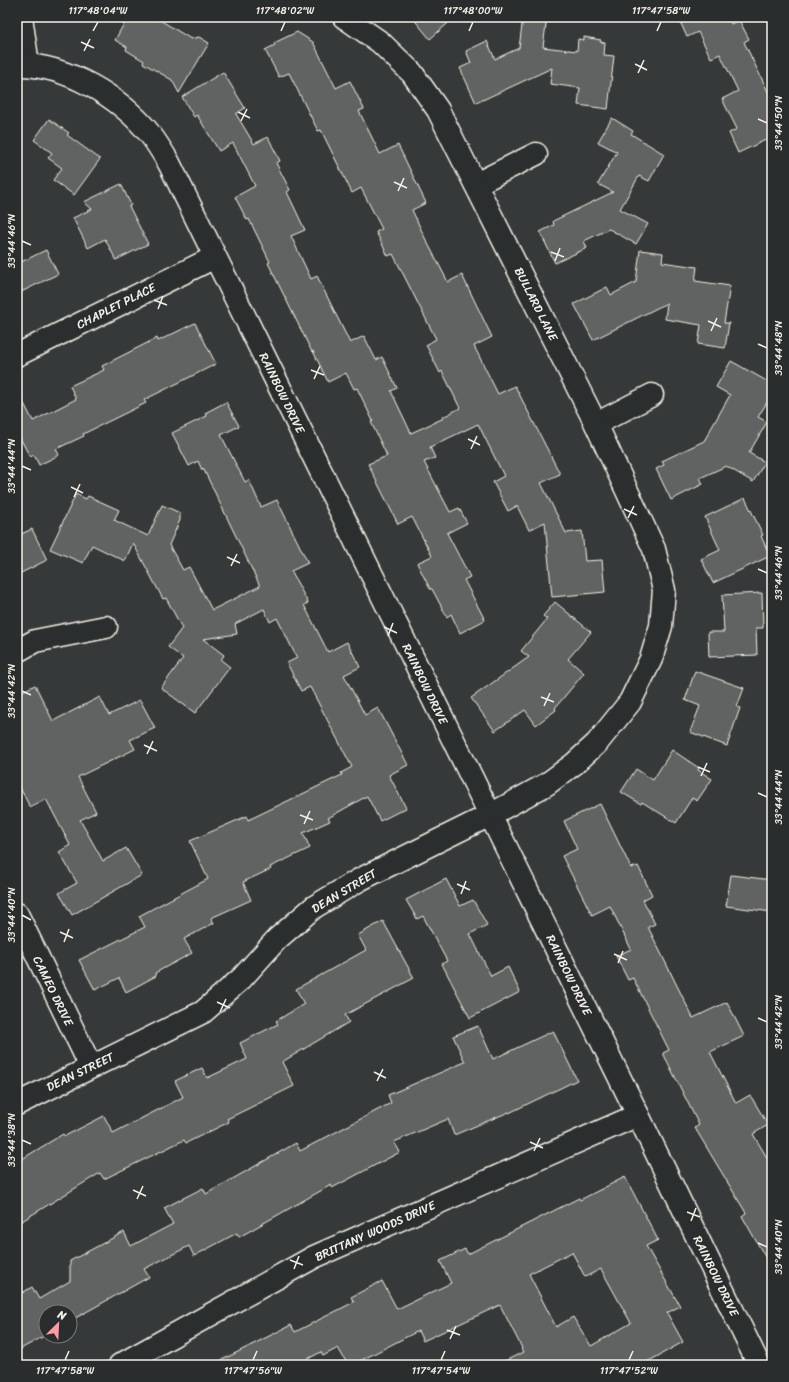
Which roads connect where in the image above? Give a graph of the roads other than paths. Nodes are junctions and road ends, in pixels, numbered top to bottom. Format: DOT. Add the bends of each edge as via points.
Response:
graph roads {
  1 [pos="21,17"];
  2 [pos="346,18"];
  3 [pos="23,65"];
  4 [pos="536,154"];
  5 [pos="476,184"];
  6 [pos="214,257"];
  7 [pos="17,355"];
  8 [pos="652,396"];
  9 [pos="596,424"];
  10 [pos="106,627"];
  11 [pos="17,651"];
  12 [pos="651,659"];
  13 [pos="490,815"];
  14 [pos="17,914"];
  15 [pos="91,1067"];
  16 [pos="17,1104"];
  17 [pos="638,1115"];
  18 [pos="120,1365"];
  19 [pos="759,1365"];
  1 -- 3 [label="street, RAINBOW DRIVE"];
  2 -- 5 [label="street, BULLARD LANE" via="380,42 412,73 438,110"];
  3 -- 6 [label="street, RAINBOW DRIVE" via="58,71 94,87 122,106 150,134 169,162"];
  4 -- 5 [label="street"];
  5 -- 9 [label="street, BULLARD LANE"];
  6 -- 7 [label="street, CHAPLET PLACE"];
  6 -- 13 [label="street, RAINBOW DRIVE"];
  8 -- 9 [label="street"];
  9 -- 12 [label="street, BULLARD LANE" via="654,549 664,590 661,626"];
  10 -- 11 [label="street" via="35,641"];
  12 -- 13 [label="street, DEAN STREET" via="630,702 597,743 547,784"];
  13 -- 15 [label="street, DEAN STREET" via="359,880 314,907 277,939 242,978 203,1012"];
  13 -- 17 [label="street, RAINBOW DRIVE"];
  14 -- 15 [label="street, CAMEO DRIVE"];
  15 -- 16 [label="street, DEAN STREET"];
  17 -- 18 [label="street, BRITTANY WOODS DRIVE" via="314,1257"];
  17 -- 19 [label="street, RAINBOW DRIVE"];
}
